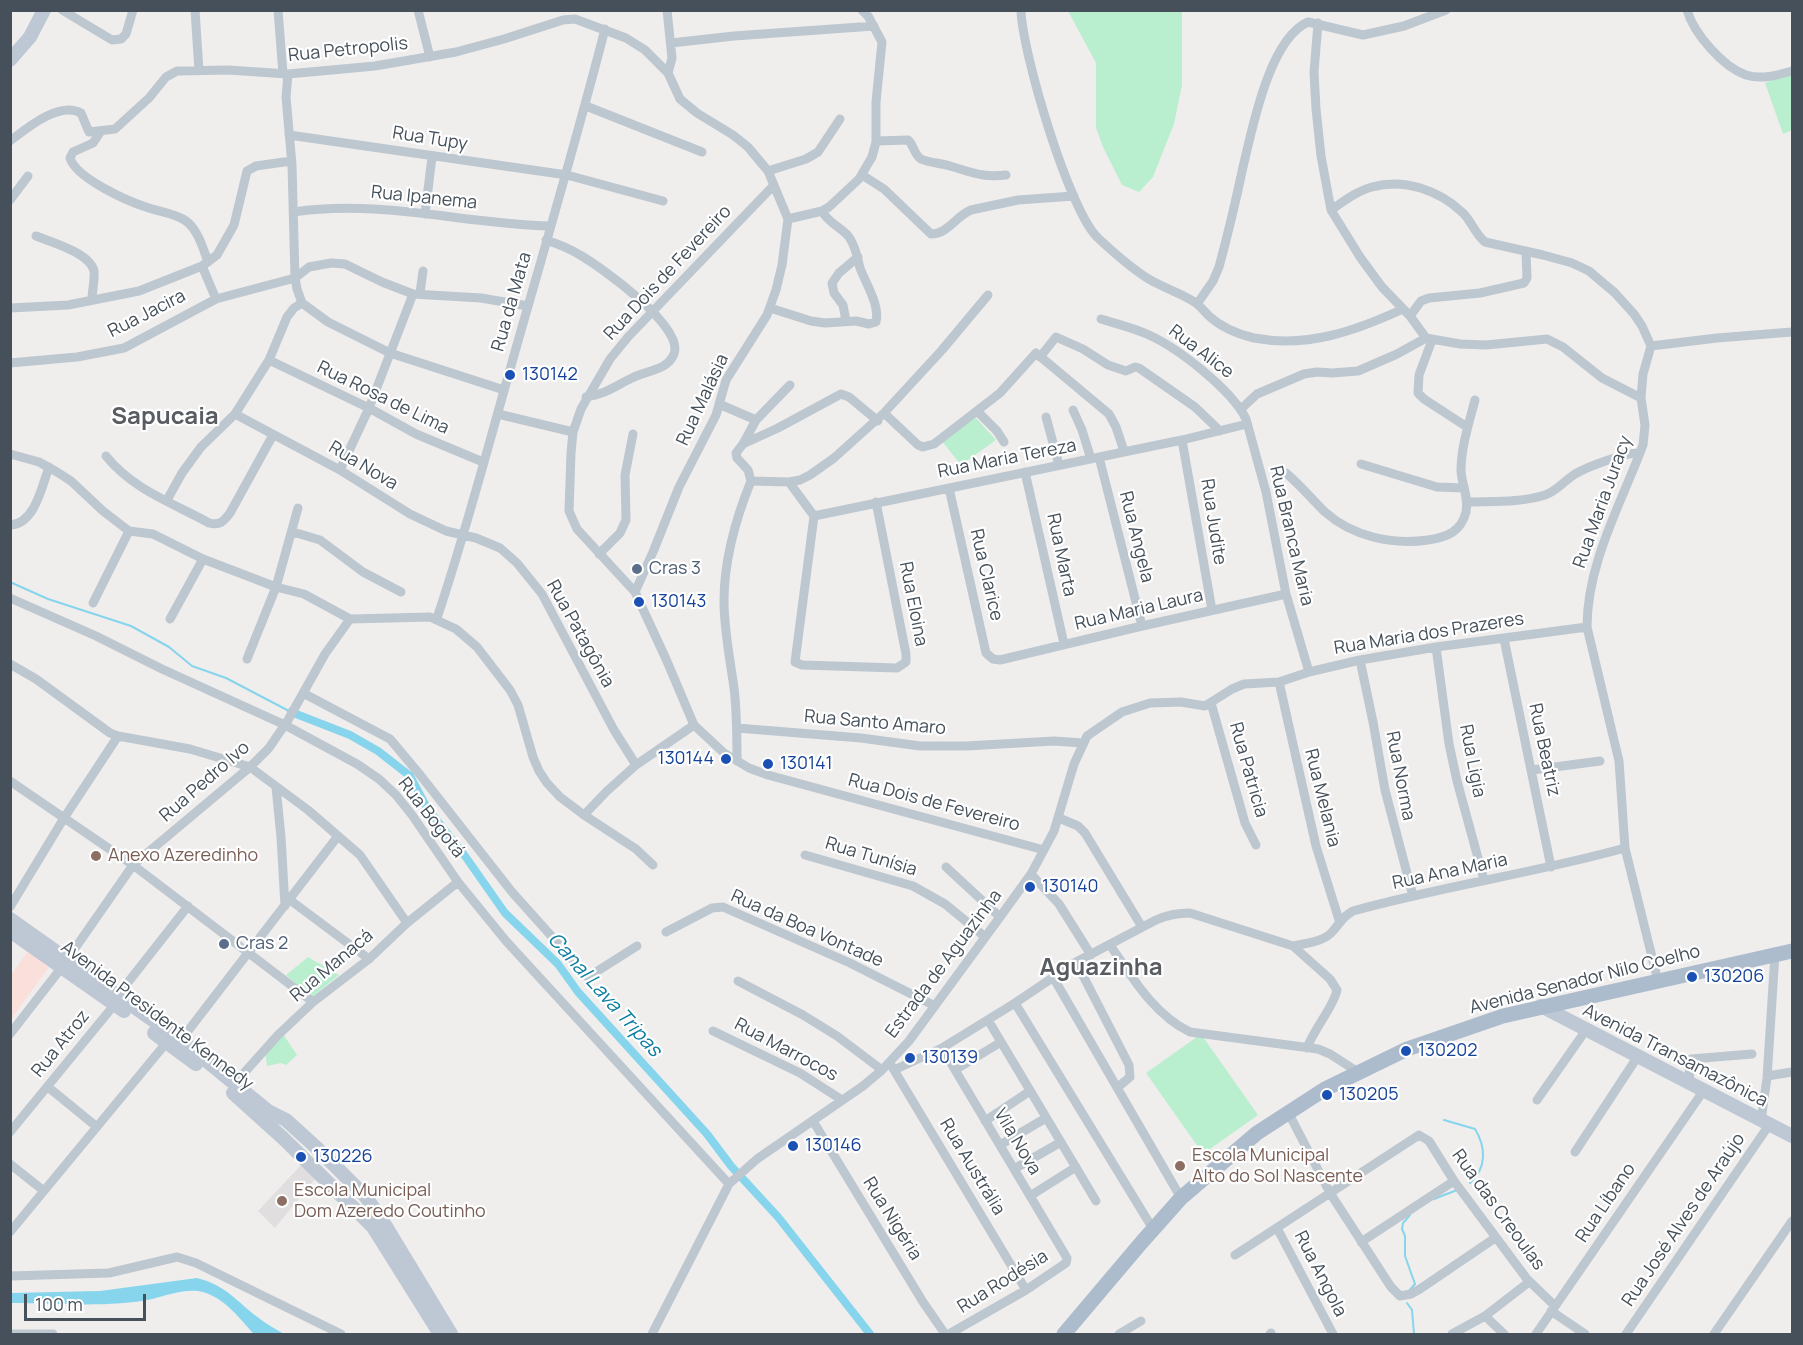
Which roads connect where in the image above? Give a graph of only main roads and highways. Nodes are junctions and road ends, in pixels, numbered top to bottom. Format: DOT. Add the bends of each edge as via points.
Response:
graph roads {
  1 [pos="44,10"];
  2 [pos="10,60"];
  3 [pos="10,920"];
  4 [pos="10,931"];
  5 [pos="1792,951"];
  6 [pos="65,963"];
  7 [pos="117,999"];
  8 [pos="1541,1006"];
  9 [pos="1792,1136"];
  10 [pos="440,1335"];
  11 [pos="451,1335"];
  12 [pos="1064,1335"];
  1 -- 2 [label="main road" via="30,37"];
  3 -- 6 [label="main road, Avenida Presidente Kennedy"];
  4 -- 6 [label="main road, Avenida Presidente Kennedy"];
  5 -- 8 [label="main road, Avenida Senador Nilo Coelho"];
  6 -- 7 [label="main road, Avenida Presidente Kennedy"];
  7 -- 10 [label="main road, Avenida Presidente Kennedy" via="225,1086 373,1227"];
  7 -- 11 [label="main road, Avenida Presidente Kennedy" via="181,1041 268,1112 286,1120 366,1197"];
  8 -- 9 [label="main road, Avenida Transamazônica"];
  8 -- 12 [label="main road, Avenida Senador Nilo Coelho" via="1425,1043 1358,1072 1257,1133 1181,1198"];
}
